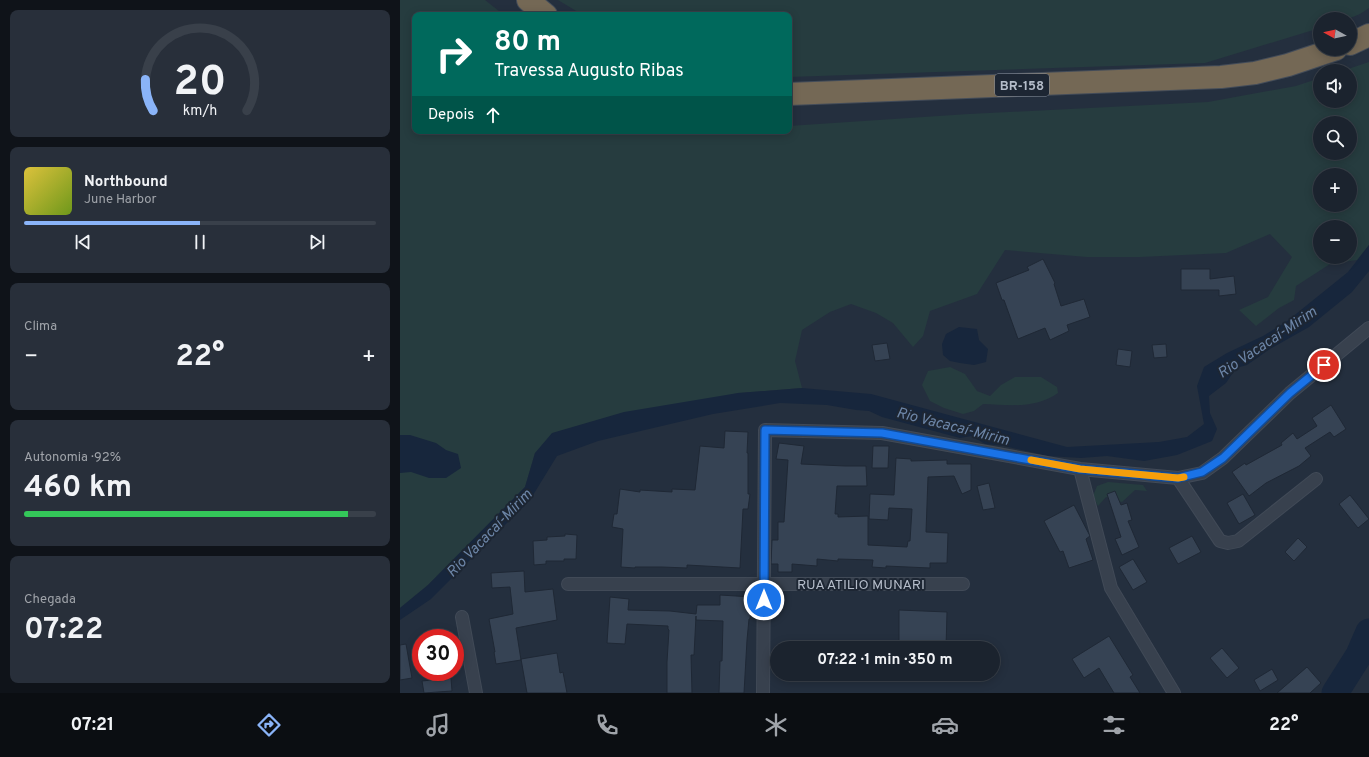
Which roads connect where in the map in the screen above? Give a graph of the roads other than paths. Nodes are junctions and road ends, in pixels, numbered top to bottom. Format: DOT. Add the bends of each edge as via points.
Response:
graph roads {
  1 [pos="528,0"];
  2 [pos="542,12"];
  3 [pos="1369,35"];
  4 [pos="1357,41"];
  5 [pos="1315,56"];
  6 [pos="792,94"];
  7 [pos="1369,328"];
  8 [pos="1080,469"];
  9 [pos="1178,478"];
  10 [pos="1316,478"];
  11 [pos="568,584"];
  12 [pos="764,584"];
  13 [pos="963,584"];
  14 [pos="462,617"];
  15 [pos="476,693"];
  16 [pos="763,693"];
  17 [pos="1174,693"];
  1 -- 2 [label="highway"];
  3 -- 4 [label="highway"];
  5 -- 6 [label="highway, BR-158" via="1255,73 1221,77"];
  7 -- 9 [label="street" via="1290,393 1223,458 1202,472"];
  8 -- 9 [label="street"];
  8 -- 12 [label="street" via="882,433 765,430"];
  8 -- 17 [label="street" via="1111,588"];
  9 -- 10 [label="street" via="1220,541 1228,543 1238,541"];
  11 -- 12 [label="street, RUA ATILIO MUNARI"];
  12 -- 13 [label="street, RUA ATILIO MUNARI"];
  12 -- 16 [label="street"];
  14 -- 15 [label="street"];
}
